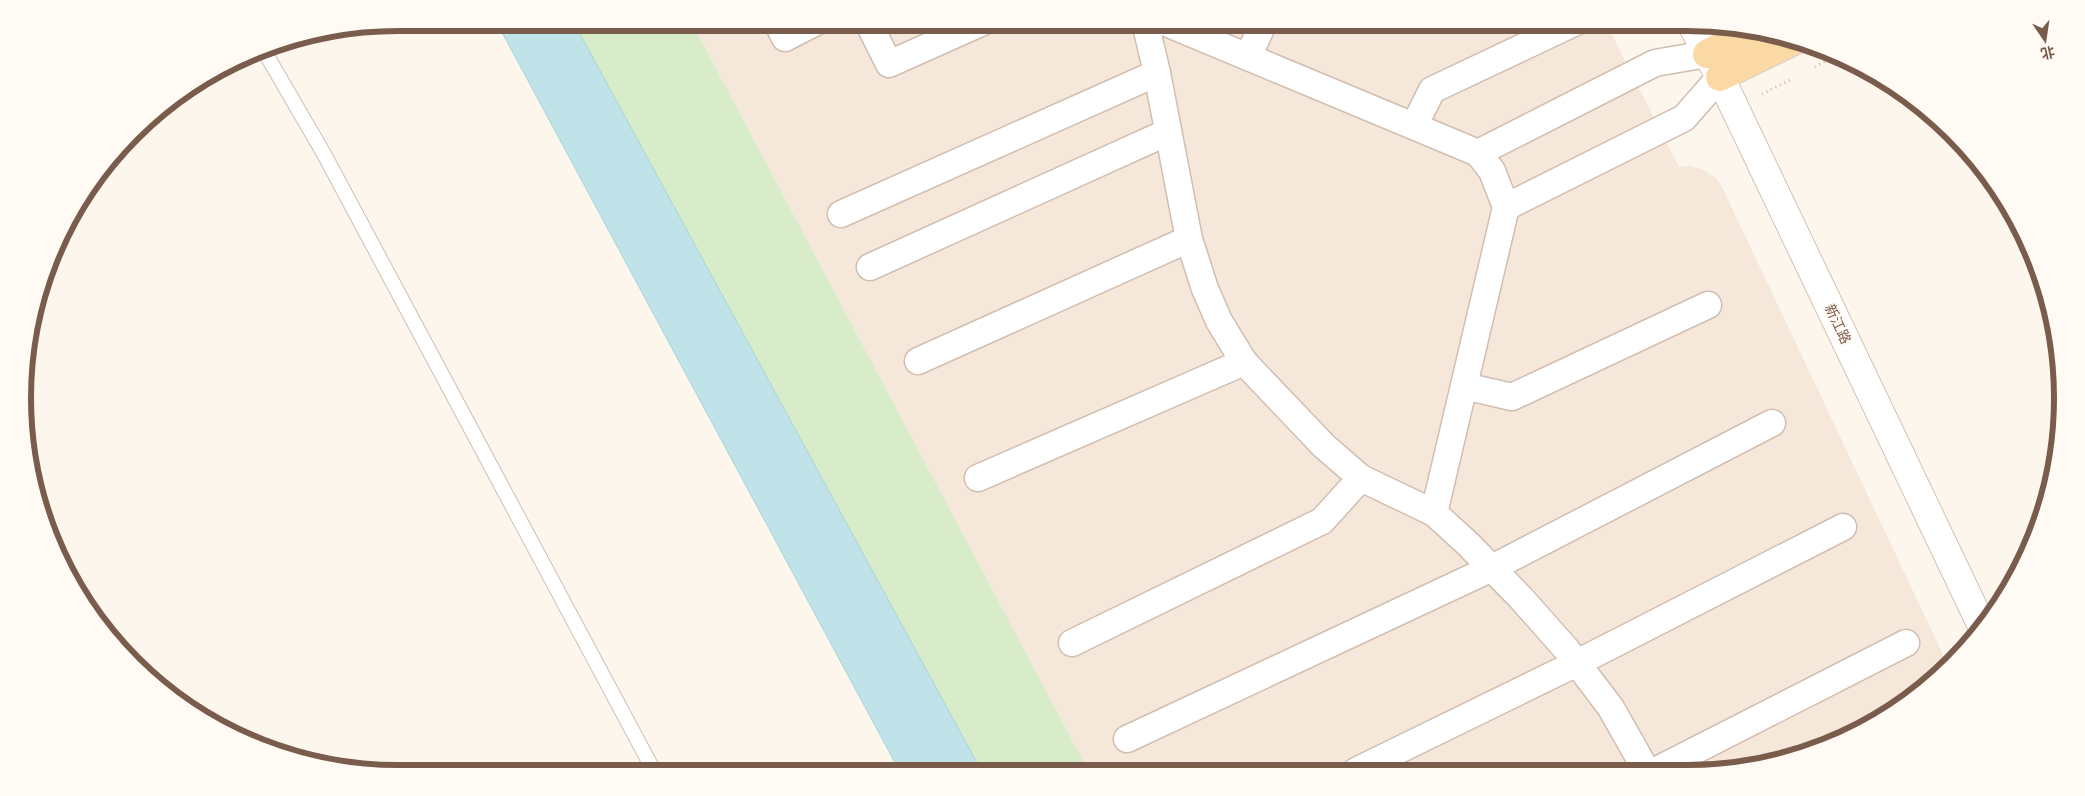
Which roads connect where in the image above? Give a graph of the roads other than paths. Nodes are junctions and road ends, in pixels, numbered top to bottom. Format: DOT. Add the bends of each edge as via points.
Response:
graph roads {
  1 [pos="782,31"];
  2 [pos="799,31"];
  3 [pos="872,31"];
  4 [pos="963,31"];
  5 [pos="1147,31"];
  6 [pos="1186,31"];
  7 [pos="1260,31"];
  8 [pos="1557,31"];
  9 [pos="1695,31"];
  10 [pos="1746,36"];
  11 [pos="1782,44"];
  12 [pos="267,56"];
  13 [pos="1248,57"];
  14 [pos="1713,65"];
  15 [pos="1157,73"];
  16 [pos="1414,126"];
  17 [pos="1168,132"];
  18 [pos="1478,153"];
  19 [pos="1506,207"];
  20 [pos="841,214"];
  21 [pos="1189,239"];
  22 [pos="870,267"];
  23 [pos="1708,305"];
  24 [pos="918,361"];
  25 [pos="1244,362"];
  26 [pos="1464,386"];
  27 [pos="1772,423"];
  28 [pos="978,478"];
  29 [pos="1361,478"];
  30 [pos="1434,513"];
  31 [pos="1843,527"];
  32 [pos="1492,568"];
  33 [pos="1979,620"];
  34 [pos="1072,643"];
  35 [pos="1906,643"];
  36 [pos="1576,663"];
  37 [pos="1127,739"];
  38 [pos="651,765"];
  39 [pos="1368,765"];
  40 [pos="1643,765"];
  41 [pos="1667,765"];
  1 -- 2 [label="street" via="785,38"];
  3 -- 4 [label="street" via="889,64"];
  5 -- 15 [label="street"];
  6 -- 13 [label="street"];
  7 -- 13 [label="street"];
  8 -- 16 [label="street" via="1432,90"];
  9 -- 14 [label="street, 新江路"];
  10 -- 14 [label="main road"];
  11 -- 14 [label="main road"];
  12 -- 38 [label="lane" via="328,163"];
  13 -- 16 [label="street"];
  14 -- 18 [label="street" via="1655,63"];
  14 -- 19 [label="street" via="1684,118"];
  14 -- 33 [label="street, 新江路"];
  15 -- 17 [label="street"];
  15 -- 20 [label="street"];
  16 -- 18 [label="street"];
  17 -- 21 [label="street"];
  17 -- 22 [label="street"];
  18 -- 19 [label="street" via="1492,171"];
  19 -- 26 [label="street"];
  21 -- 24 [label="street"];
  21 -- 25 [label="street" via="1205,289"];
  23 -- 26 [label="street" via="1512,397"];
  25 -- 28 [label="street"];
  25 -- 29 [label="street" via="1324,446"];
  26 -- 30 [label="street"];
  27 -- 32 [label="street"];
  29 -- 30 [label="street"];
  29 -- 34 [label="street" via="1322,521"];
  30 -- 32 [label="street"];
  31 -- 36 [label="street"];
  32 -- 36 [label="street"];
  32 -- 37 [label="street"];
  35 -- 41 [label="street"];
  36 -- 39 [label="street"];
  36 -- 40 [label="street" via="1611,708"];
}
